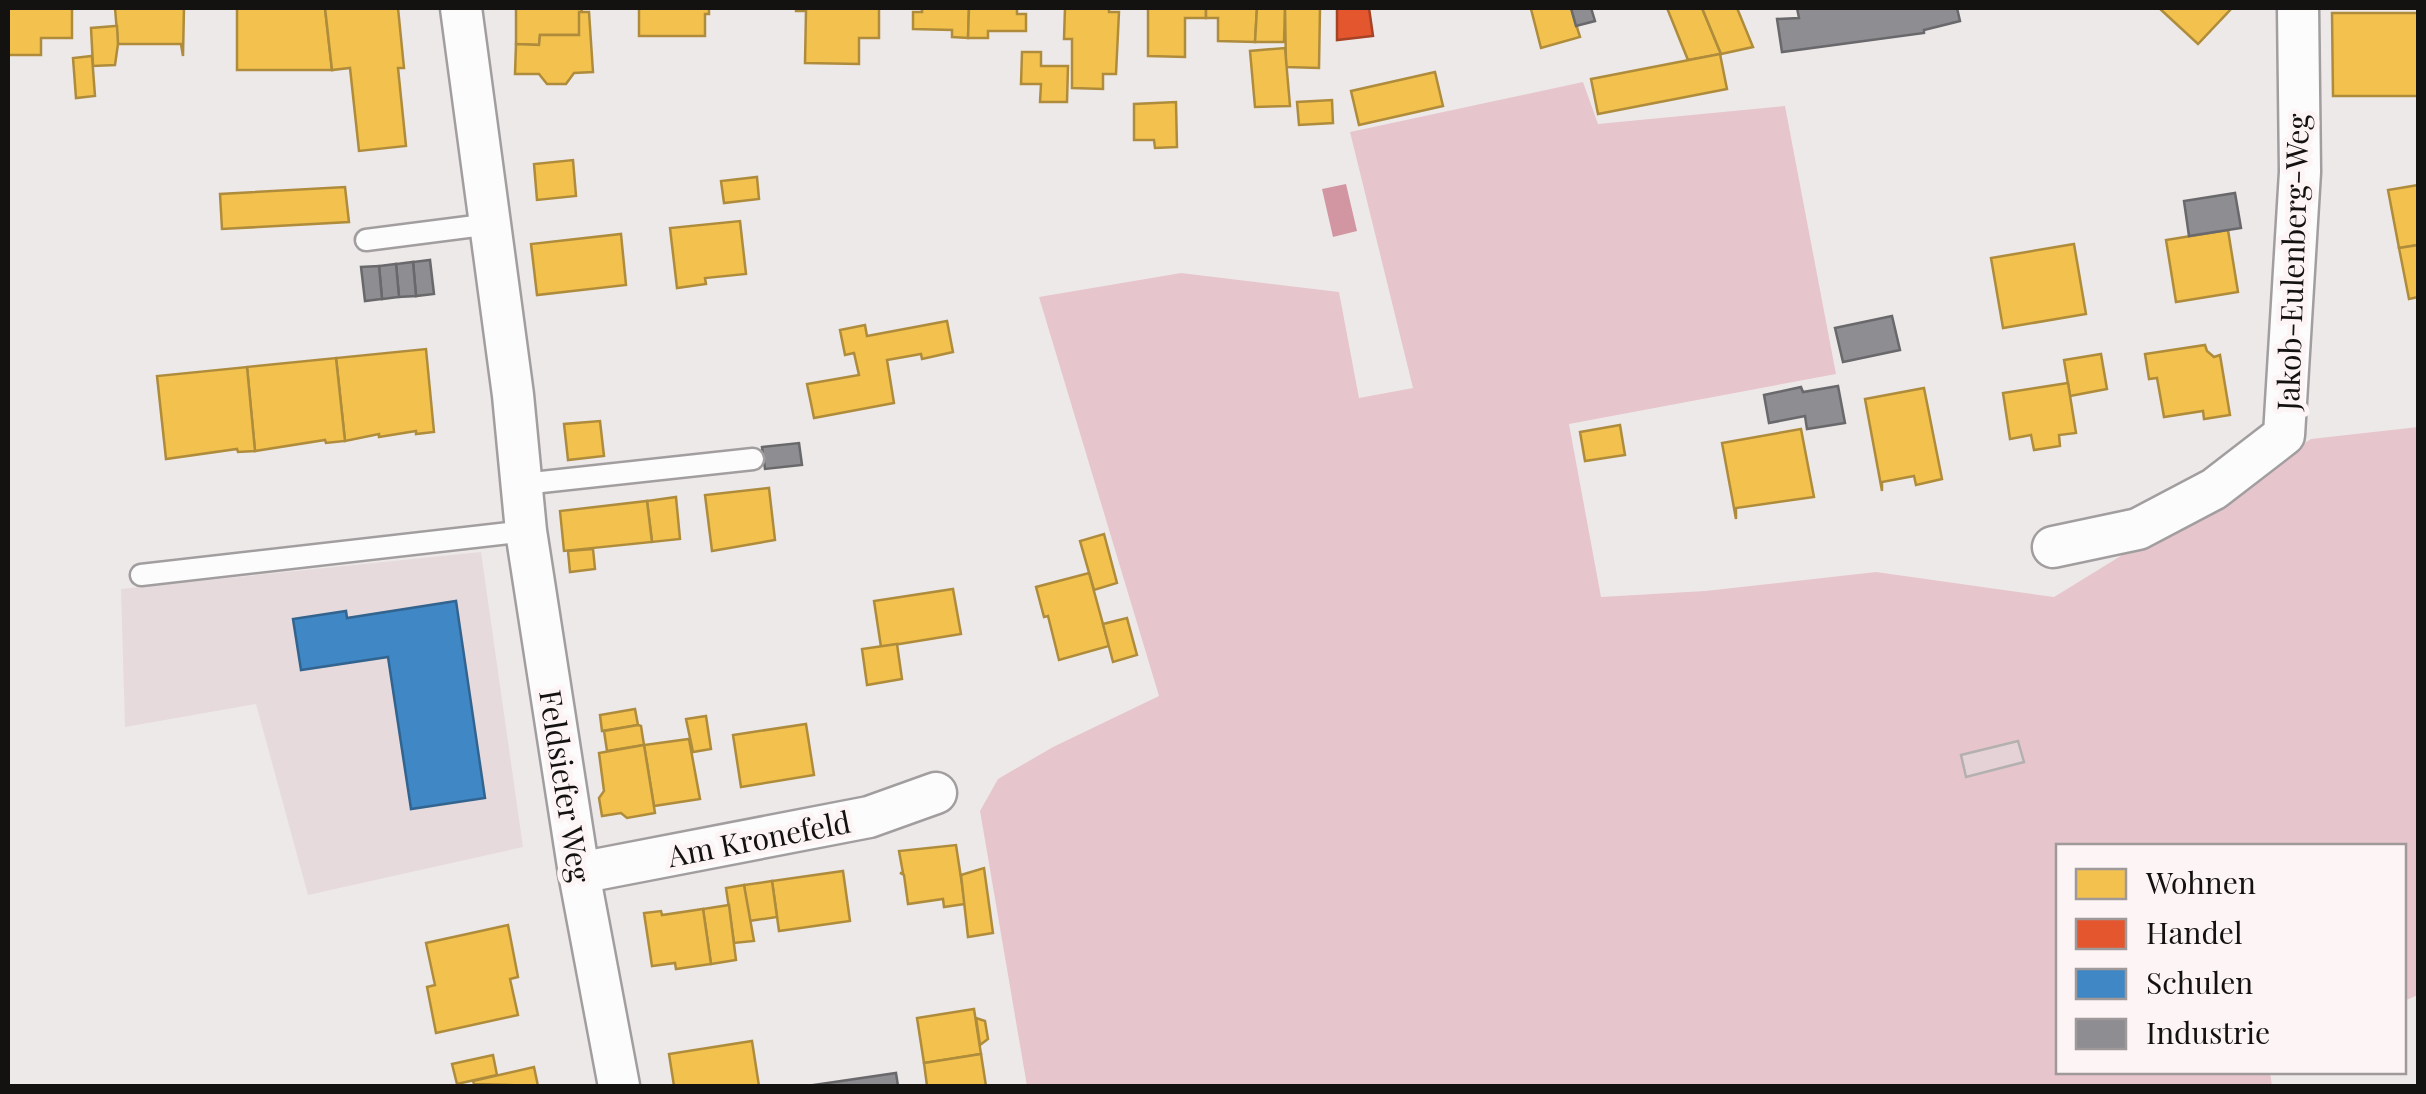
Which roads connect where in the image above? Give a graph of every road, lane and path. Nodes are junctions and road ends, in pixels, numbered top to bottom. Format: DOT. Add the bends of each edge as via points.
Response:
graph roads {
  1 [pos="461,8"];
  2 [pos="2298,8"];
  3 [pos="491,224"];
  4 [pos="366,240"];
  5 [pos="753,460"];
  6 [pos="523,484"];
  7 [pos="526,531"];
  8 [pos="2053,547"];
  9 [pos="141,576"];
  10 [pos="936,793"];
  11 [pos="579,873"];
  12 [pos="619,1086"];
  1 -- 3 [label="street, Feldsiefer Weg"];
  2 -- 8 [label="street, Jakob-Eulenberg-Weg" via="2300,172 2284,436 2214,490 2138,529"];
  3 -- 4 [label="lane"];
  3 -- 6 [label="street, Feldsiefer Weg"];
  5 -- 6 [label="lane"];
  6 -- 7 [label="street, Feldsiefer Weg"];
  7 -- 9 [label="lane"];
  7 -- 11 [label="street, Feldsiefer Weg"];
  10 -- 11 [label="street, Am Kronefeld" via="869,817"];
  11 -- 12 [label="street, Feldsiefer Weg"];
}
